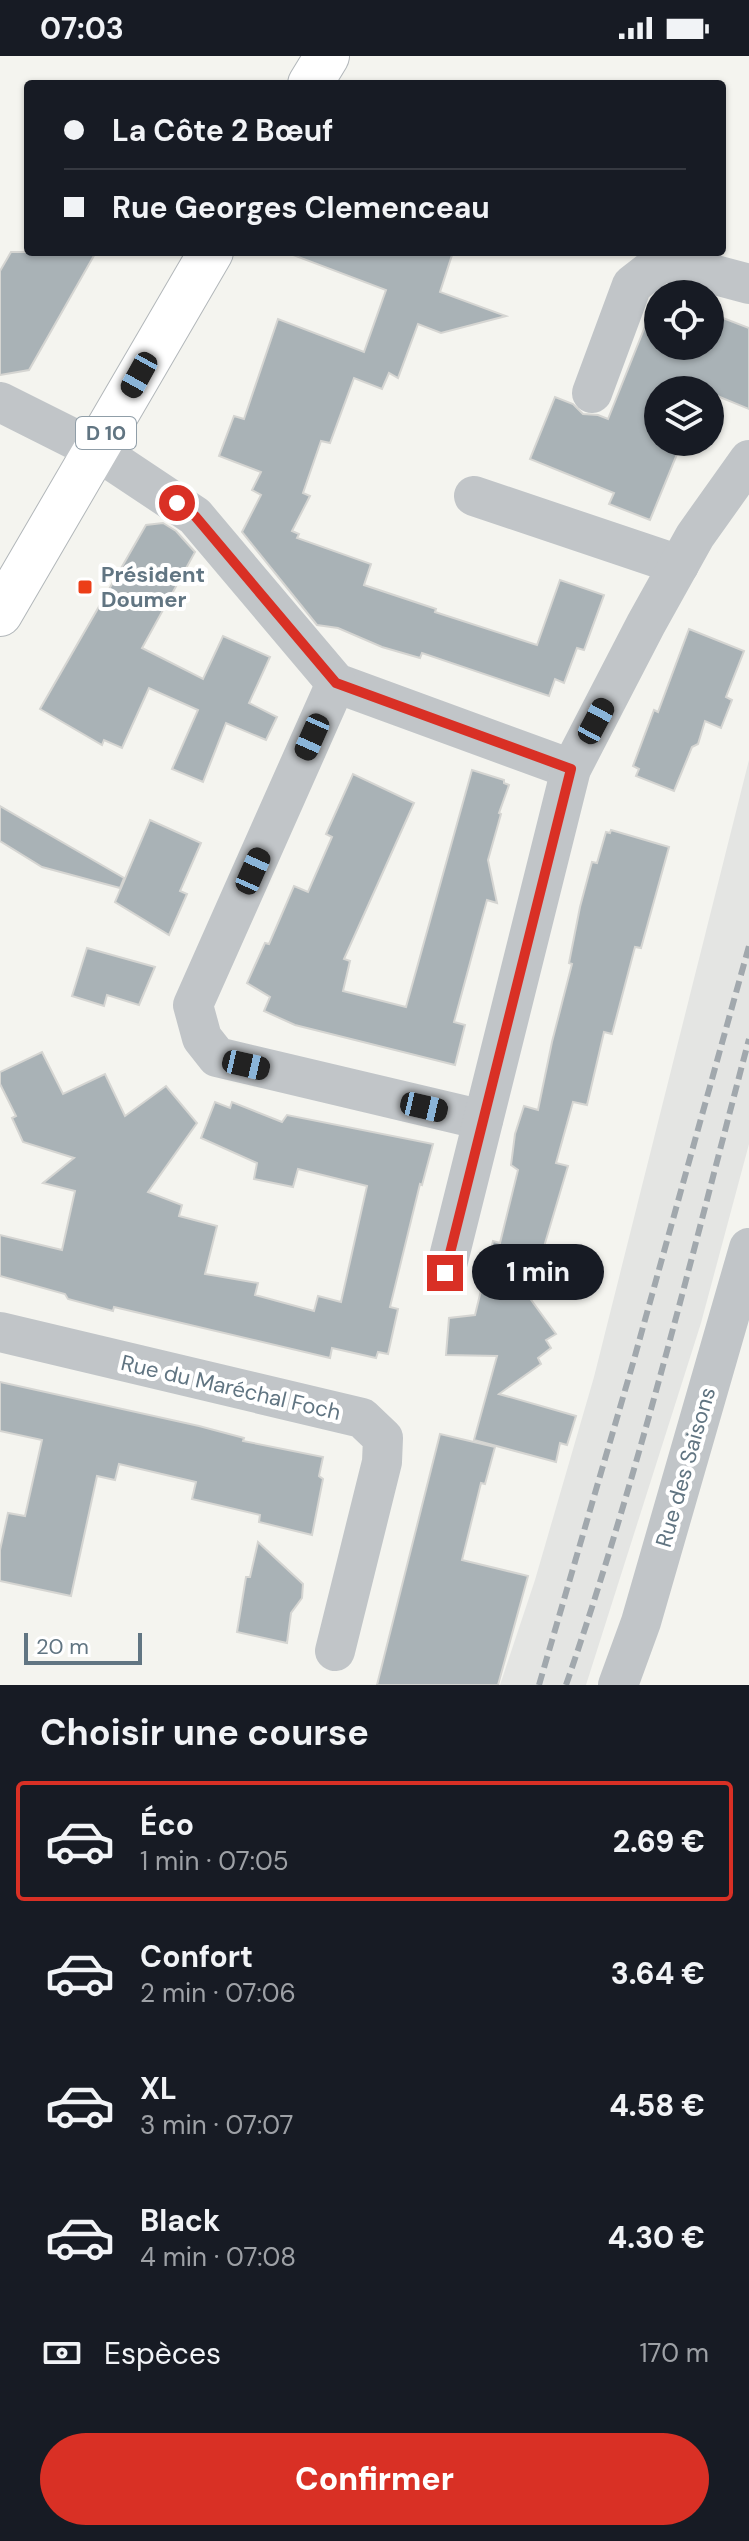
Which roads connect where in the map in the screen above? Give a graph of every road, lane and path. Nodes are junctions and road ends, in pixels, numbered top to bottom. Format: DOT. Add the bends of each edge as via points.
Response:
graph roads {
  1 [pos="327,56"];
  2 [pos="312,80"];
  3 [pos="209,256"];
  4 [pos="749,284"];
  5 [pos="592,393"];
  6 [pos="0,402"];
  7 [pos="96,450"];
  8 [pos="749,460"];
  9 [pos="474,496"];
  10 [pos="679,565"];
  11 [pos="0,614"];
  12 [pos="336,683"];
  13 [pos="571,769"];
  14 [pos="483,1120"];
  15 [pos="749,1248"];
  16 [pos="445,1273"];
  17 [pos="0,1332"];
  18 [pos="335,1651"];
  19 [pos="618,1685"];
  1 -- 2 [label="main road"];
  3 -- 7 [label="main road, D 10"];
  4 -- 5 [label="street" via="663,261 632,285"];
  6 -- 7 [label="street"];
  7 -- 11 [label="main road, D 10"];
  7 -- 12 [label="street" via="195,516"];
  8 -- 10 [label="street"];
  9 -- 10 [label="street"];
  10 -- 13 [label="street"];
  12 -- 13 [label="street"];
  12 -- 14 [label="street" via="193,1005 202,1038 217,1057"];
  13 -- 14 [label="street"];
  14 -- 16 [label="street"];
  15 -- 19 [label="street, Rue des Saisons"];
  17 -- 18 [label="street, Rue du Maréchal Foch" via="362,1418 383,1438 382,1462"];
}
